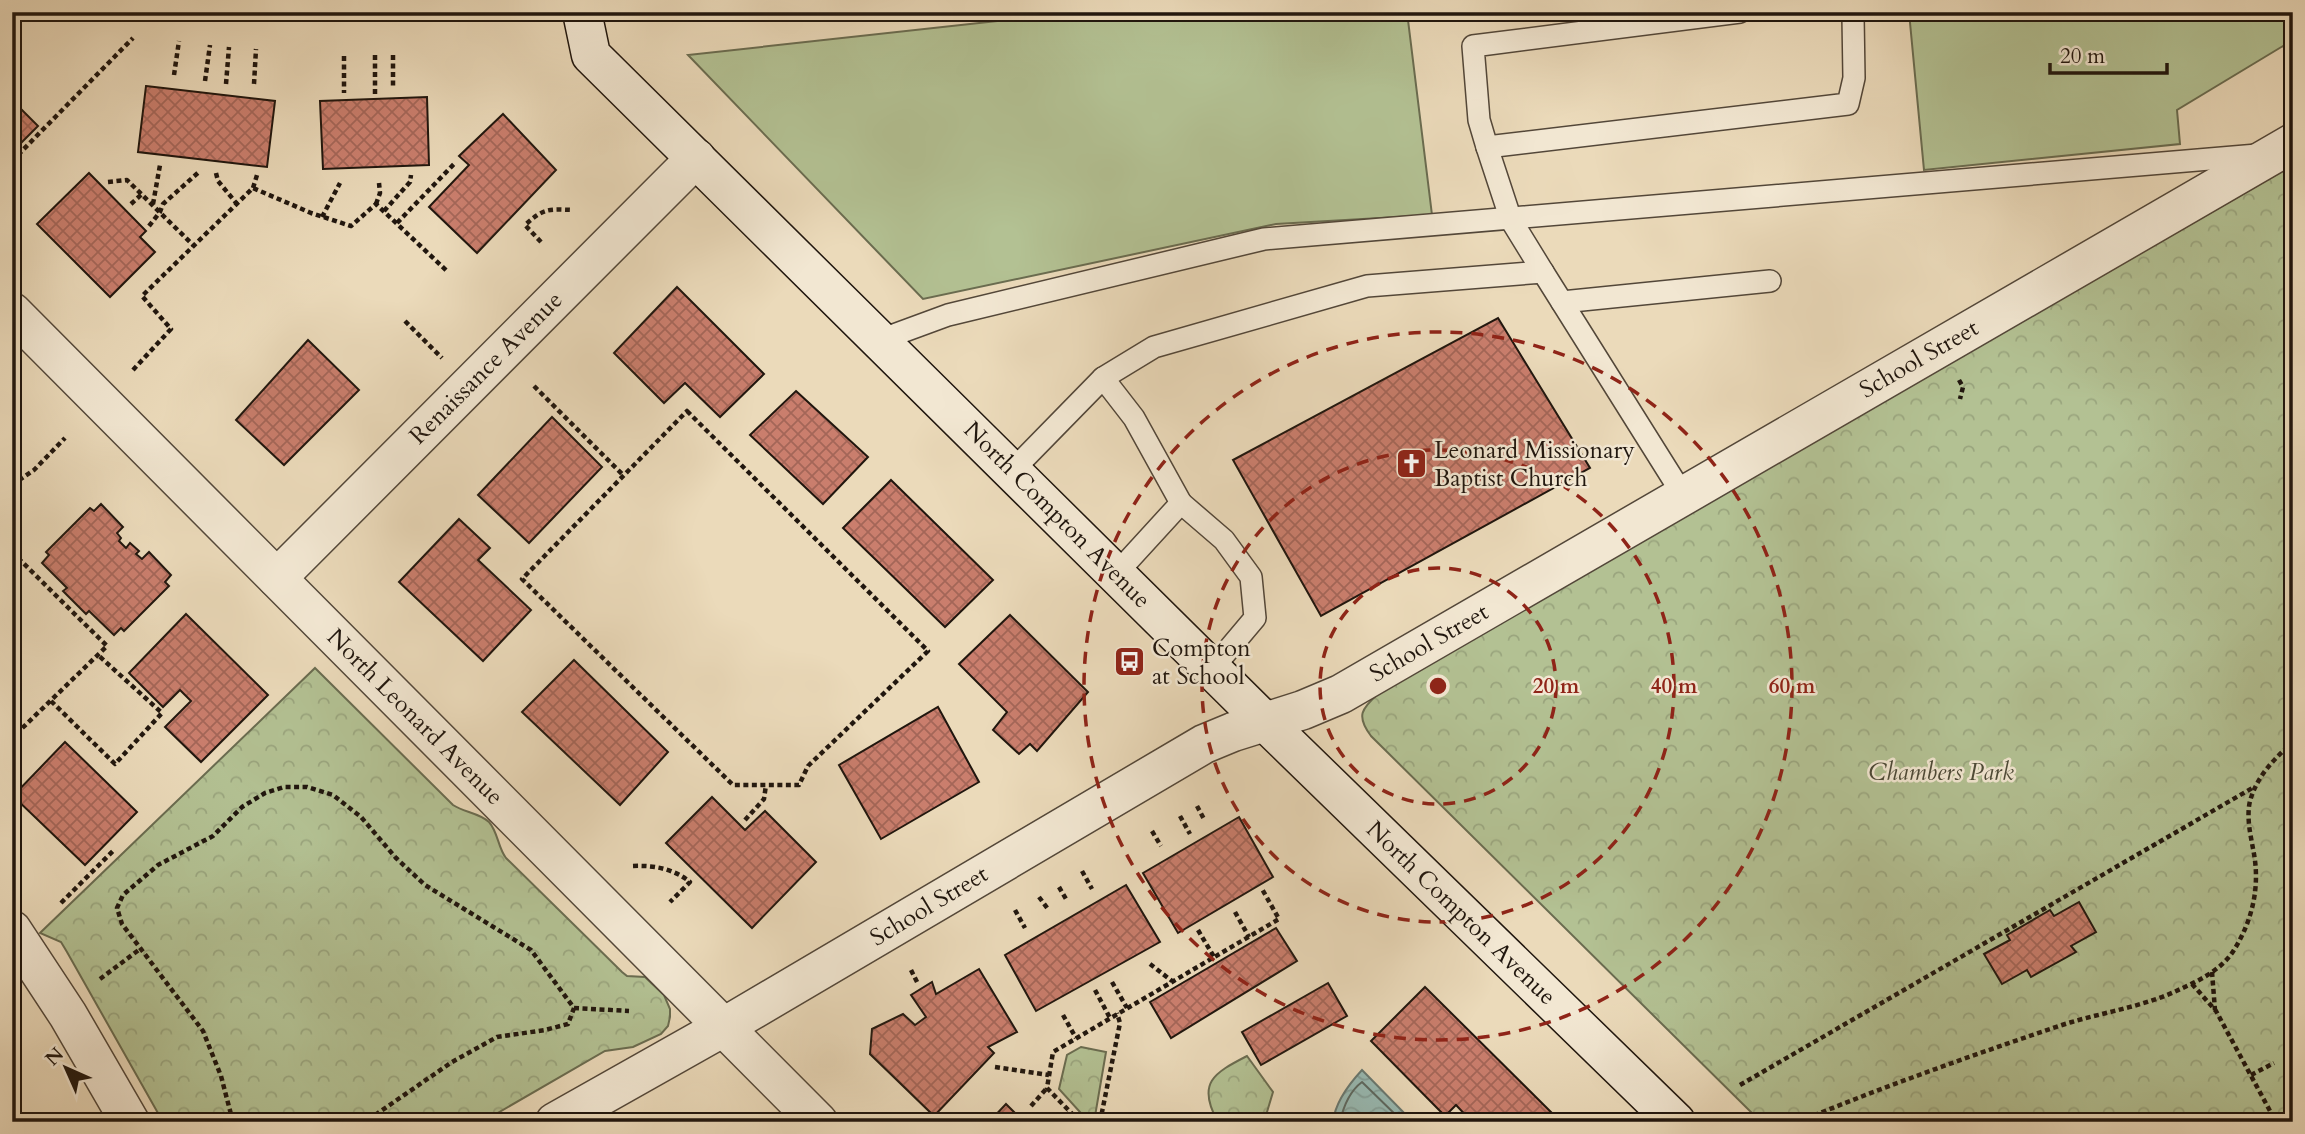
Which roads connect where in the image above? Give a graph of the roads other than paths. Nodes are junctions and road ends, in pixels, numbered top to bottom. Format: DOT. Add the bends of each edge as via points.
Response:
graph roads {
  1 [pos="582,12"];
  2 [pos="1740,12"];
  3 [pos="1849,12"];
  4 [pos="1487,147"];
  5 [pos="2283,148"];
  6 [pos="696,158"];
  7 [pos="1511,219"];
  8 [pos="1543,272"];
  9 [pos="1770,281"];
  10 [pos="1562,302"];
  11 [pos="12,312"];
  12 [pos="880,340"];
  13 [pos="1103,379"];
  14 [pos="1012,471"];
  15 [pos="1683,495"];
  16 [pos="1181,503"];
  17 [pos="1116,574"];
  18 [pos="277,578"];
  19 [pos="1212,669"];
  20 [pos="1266,722"];
  21 [pos="12,930"];
  22 [pos="722,1028"];
  23 [pos="130,1122"];
  24 [pos="555,1122"];
  25 [pos="818,1122"];
  26 [pos="1676,1122"];
  1 -- 6 [label="street, North Compton Avenue" via="591,55"];
  2 -- 4 [label="lane" via="1473,46 1479,120"];
  3 -- 4 [label="lane" via="1853,16 1854,78 1847,104"];
  4 -- 7 [label="lane"];
  5 -- 7 [label="lane"];
  5 -- 15 [label="street, School Street"];
  6 -- 12 [label="street, North Compton Avenue"];
  6 -- 18 [label="street, Renaissance Avenue"];
  7 -- 8 [label="lane"];
  7 -- 12 [label="lane" via="1265,239 948,315"];
  8 -- 10 [label="lane"];
  8 -- 13 [label="lane" via="1367,286 1154,347"];
  9 -- 10 [label="lane"];
  10 -- 15 [label="lane"];
  11 -- 18 [label="street, North Leonard Avenue"];
  12 -- 14 [label="street, North Compton Avenue"];
  13 -- 14 [label="lane"];
  13 -- 16 [label="lane" via="1134,418"];
  14 -- 17 [label="street, North Compton Avenue"];
  15 -- 20 [label="street, School Street" via="1341,694"];
  16 -- 17 [label="lane"];
  16 -- 19 [label="lane" via="1224,540 1251,577 1255,618"];
  17 -- 19 [label="street, North Compton Avenue"];
  18 -- 22 [label="street, North Leonard Avenue"];
  19 -- 20 [label="street, North Compton Avenue"];
  20 -- 22 [label="street, School Street" via="1189,752"];
  20 -- 26 [label="street, North Compton Avenue"];
  21 -- 23 [label="street"];
  22 -- 24 [label="street, School Street"];
  22 -- 25 [label="street, North Leonard Avenue"];
}
